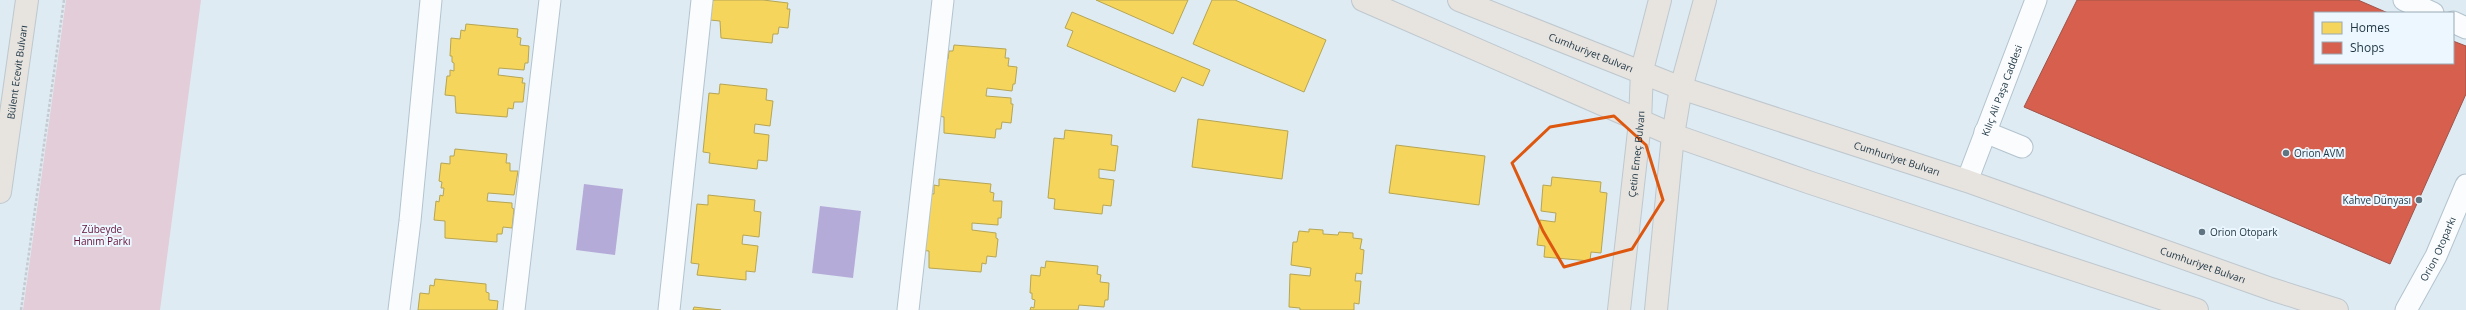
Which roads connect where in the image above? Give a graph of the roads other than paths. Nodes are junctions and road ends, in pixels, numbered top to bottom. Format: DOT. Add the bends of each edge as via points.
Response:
graph roads {
  1 [pos="27,0"];
  2 [pos="431,0"];
  3 [pos="550,0"];
  4 [pos="702,0"];
  5 [pos="943,0"];
  6 [pos="1362,0"];
  7 [pos="1459,0"];
  8 [pos="1660,0"];
  9 [pos="1705,0"];
  10 [pos="2036,0"];
  11 [pos="2406,0"];
  12 [pos="2431,12"];
  13 [pos="2454,22"];
  14 [pos="2466,28"];
  15 [pos="1642,70"];
  16 [pos="1681,88"];
  17 [pos="1640,122"];
  18 [pos="1985,132"];
  19 [pos="1673,136"];
  20 [pos="2022,147"];
  21 [pos="1967,181"];
  22 [pos="2466,185"];
  23 [pos="0,192"];
  24 [pos="399,310"];
  25 [pos="514,310"];
  26 [pos="669,310"];
  27 [pos="908,310"];
  28 [pos="1619,310"];
  29 [pos="1656,310"];
  30 [pos="2197,310"];
  31 [pos="2337,310"];
  32 [pos="2406,310"];
  1 -- 23 [label="main road, Bülent Ecevit Bulvarı"];
  2 -- 24 [label="street"];
  3 -- 25 [label="street"];
  4 -- 26 [label="street"];
  5 -- 27 [label="street"];
  6 -- 17 [label="main road"];
  7 -- 15 [label="main road, Cumhuriyet Bulvarı"];
  8 -- 15 [label="main road, Çetin Emeç Bulvarı"];
  9 -- 16 [label="main road"];
  10 -- 18 [label="street, Kılıç Ali Paşa Caddesi"];
  11 -- 12 [label="street"];
  13 -- 14 [label="street"];
  15 -- 16 [label="main road, Cumhuriyet Bulvarı"];
  15 -- 17 [label="main road, Çetin Emeç Bulvarı"];
  16 -- 19 [label="main road"];
  16 -- 21 [label="main road, Cumhuriyet Bulvarı"];
  17 -- 19 [label="main road"];
  17 -- 28 [label="main road, Çetin Emeç Bulvarı"];
  18 -- 20 [label="street"];
  18 -- 21 [label="street, Kılıç Ali Paşa Caddesi"];
  19 -- 29 [label="main road"];
  19 -- 30 [label="main road"];
  21 -- 31 [label="main road, Cumhuriyet Bulvarı" via="2271,290"];
  22 -- 32 [label="street, Orion Otoparkı" via="2436,256"];
}
